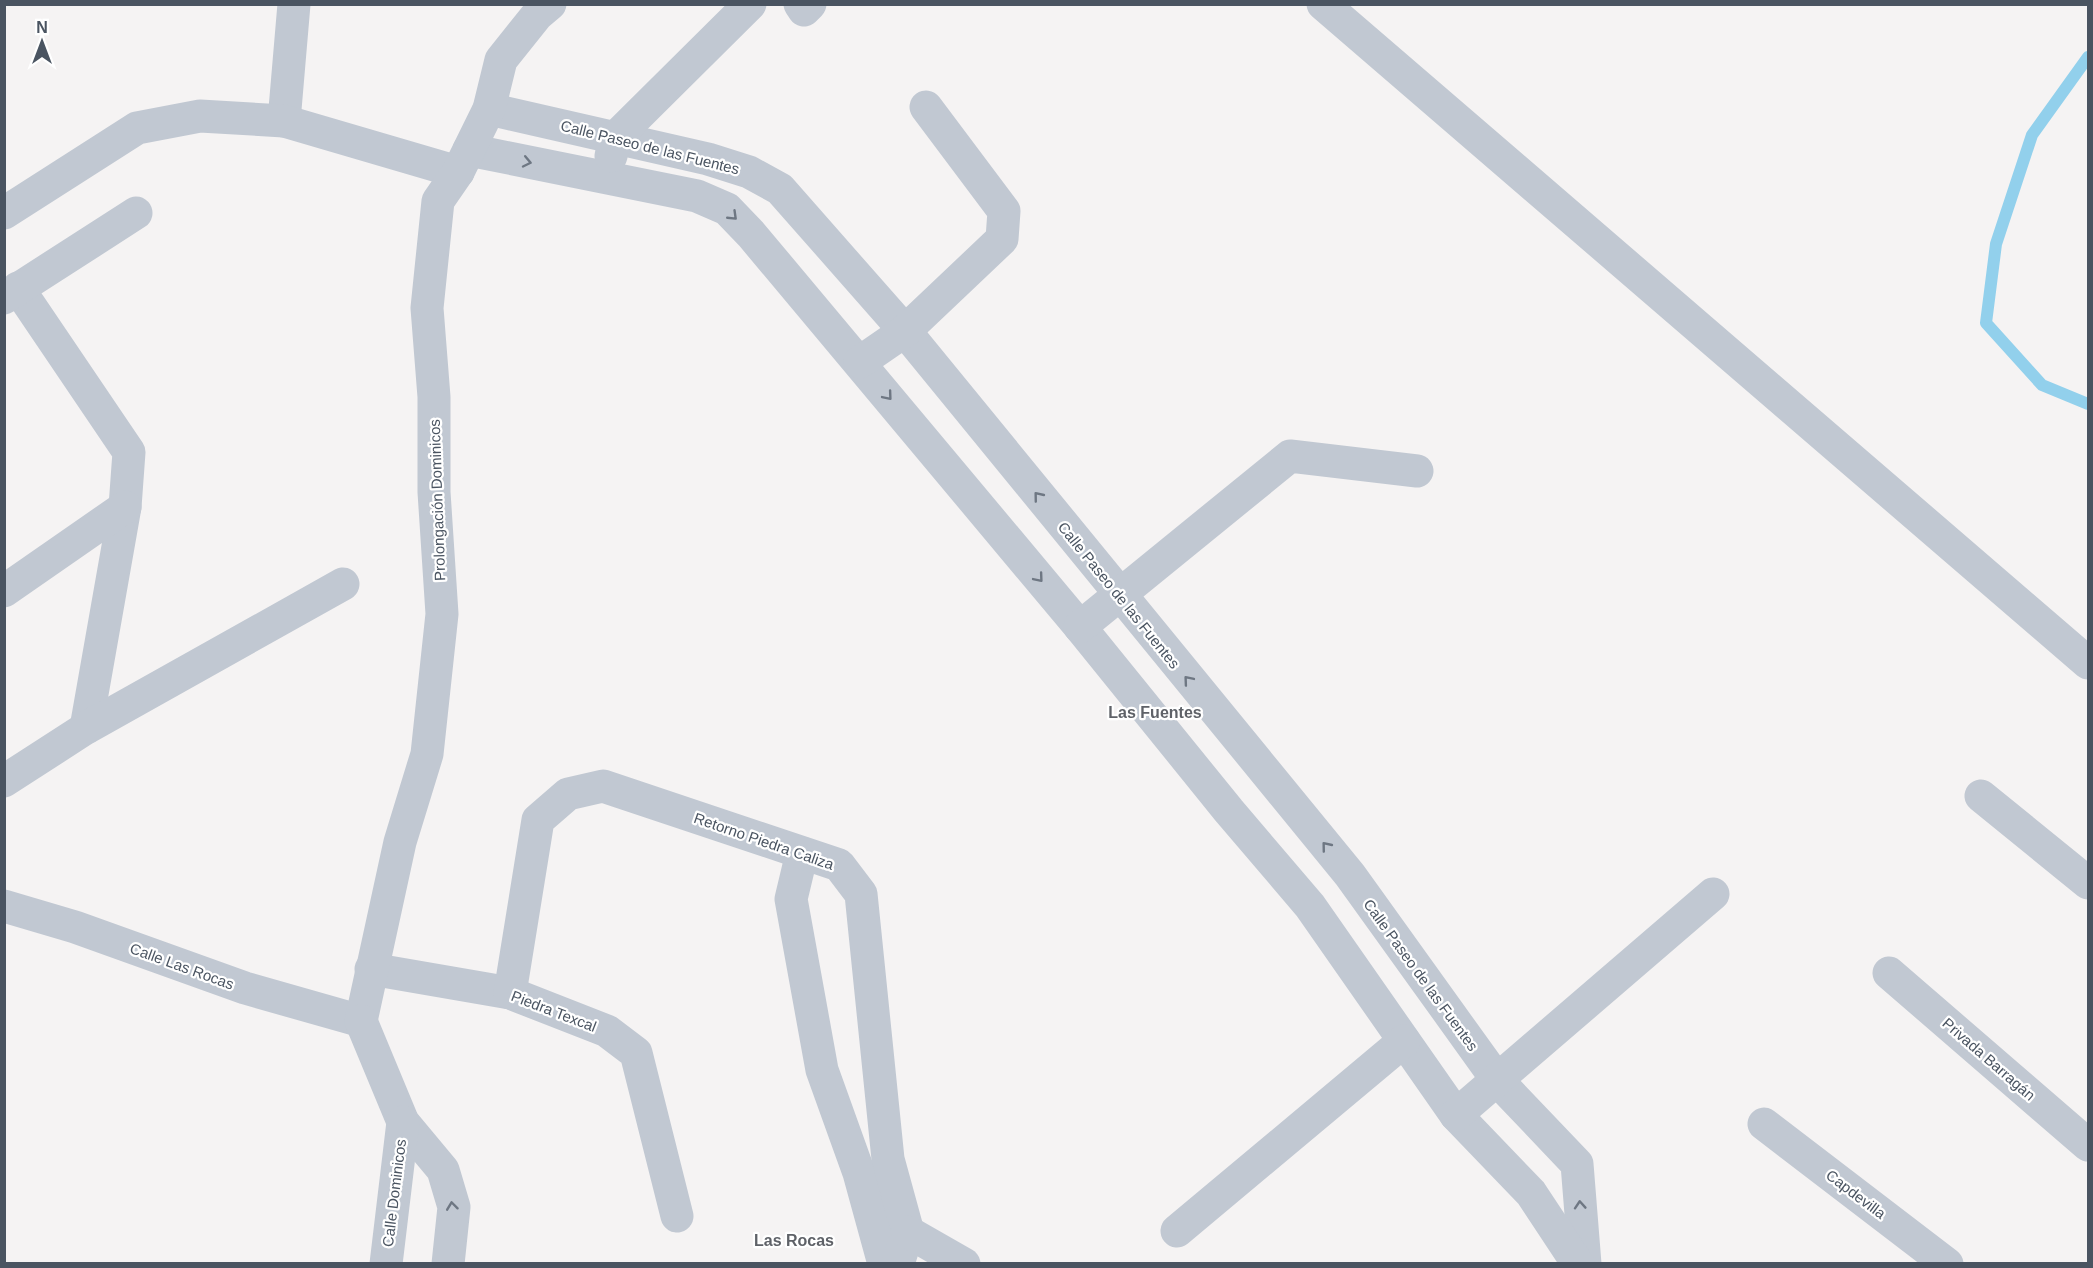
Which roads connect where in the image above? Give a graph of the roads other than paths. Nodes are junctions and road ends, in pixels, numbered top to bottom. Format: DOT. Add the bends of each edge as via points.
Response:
graph roads {
  1 [pos="294,4"];
  2 [pos="550,4"];
  3 [pos="750,4"];
  4 [pos="800,4"];
  5 [pos="810,4"];
  6 [pos="1323,4"];
  7 [pos="926,107"];
  8 [pos="489,109"];
  9 [pos="284,121"];
  10 [pos="615,138"];
  11 [pos="708,159"];
  12 [pos="464,161"];
  13 [pos="606,178"];
  14 [pos="697,196"];
  15 [pos="4,213"];
  16 [pos="136,213"];
  17 [pos="11,293"];
  18 [pos="905,331"];
  19 [pos="860,362"];
  20 [pos="1417,471"];
  21 [pos="124,507"];
  22 [pos="344,585"];
  23 [pos="4,591"];
  24 [pos="1119,596"];
  25 [pos="1080,627"];
  26 [pos="2088,663"];
  27 [pos="86,728"];
  28 [pos="4,781"];
  29 [pos="1981,796"];
  30 [pos="802,853"];
  31 [pos="1350,875"];
  32 [pos="2088,882"];
  33 [pos="1713,894"];
  34 [pos="4,906"];
  35 [pos="1310,906"];
  36 [pos="371,969"];
  37 [pos="1889,973"];
  38 [pos="510,993"];
  39 [pos="361,1020"];
  40 [pos="1404,1041"];
  41 [pos="1498,1081"];
  42 [pos="1456,1115"];
  43 [pos="403,1122"];
  44 [pos="1764,1124"];
  45 [pos="2088,1145"];
  46 [pos="677,1216"];
  47 [pos="1177,1231"];
  48 [pos="909,1232"];
  49 [pos="386,1263"];
  50 [pos="448,1263"];
  51 [pos="884,1263"];
  52 [pos="898,1263"];
  53 [pos="964,1263"];
  54 [pos="1578,1263"];
  55 [pos="1585,1263"];
  56 [pos="1947,1263"];
  1 -- 9 [label="street"];
  2 -- 8 [label="street, Prolongación Dominicos" via="501,60"];
  3 -- 10 [label="street"];
  4 -- 5 [label="street" via="804,10"];
  6 -- 26 [label="street"];
  7 -- 18 [label="street" via="1004,211 1002,239"];
  8 -- 10 [label="street, Calle Paseo de las Fuentes"];
  8 -- 12 [label="street, Prolongación Dominicos"];
  9 -- 12 [label="street"];
  9 -- 15 [label="street" via="200,116 137,128"];
  10 -- 11 [label="street, Calle Paseo de las Fuentes"];
  10 -- 13 [label="street"];
  11 -- 14 [label="street"];
  11 -- 18 [label="street, Calle Paseo de las Fuentes" via="749,172 780,189"];
  12 -- 13 [label="street, one-way"];
  12 -- 36 [label="street, Prolongación Dominicos" via="438,201 427,309 442,614 427,754 400,842"];
  13 -- 14 [label="street"];
  14 -- 19 [label="street, one-way" via="727,209"];
  16 -- 17 [label="street"];
  17 -- 21 [label="street" via="129,452"];
  18 -- 19 [label="street"];
  24 -- 18 [label="street, Calle Paseo de las Fuentes, one-way"];
  19 -- 25 [label="street, one-way"];
  20 -- 24 [label="street" via="1290,456"];
  21 -- 23 [label="street"];
  21 -- 27 [label="street"];
  22 -- 27 [label="street"];
  24 -- 25 [label="street"];
  31 -- 24 [label="street, Calle Paseo de las Fuentes, one-way"];
  25 -- 35 [label="street"];
  27 -- 28 [label="street"];
  29 -- 32 [label="street"];
  30 -- 38 [label="street, Retorno Piedra Caliza" via="603,786 568,794 538,820"];
  30 -- 48 [label="street, Retorno Piedra Caliza" via="839,865 861,894 888,1159"];
  30 -- 51 [label="street" via="791,899 822,1070 859,1173"];
  31 -- 35 [label="street"];
  31 -- 41 [label="street, Calle Paseo de las Fuentes"];
  33 -- 41 [label="street"];
  34 -- 39 [label="street, Calle Las Rocas" via="245,988"];
  35 -- 40 [label="street"];
  36 -- 38 [label="street, Piedra Texcal"];
  36 -- 39 [label="street, Prolongación Dominicos"];
  37 -- 45 [label="street, Privada Barragán"];
  38 -- 46 [label="street, Piedra Texcal" via="608,1031 636,1053"];
  39 -- 43 [label="street, Calle Dominicos"];
  40 -- 42 [label="street"];
  40 -- 47 [label="street"];
  41 -- 42 [label="street"];
  55 -- 41 [label="street, Calle Paseo de las Fuentes, one-way" via="1577,1164"];
  42 -- 54 [label="street" via="1532,1193"];
  43 -- 49 [label="street, Calle Dominicos"];
  50 -- 43 [label="street, Calle Dominicos, one-way" via="454,1207 443,1170"];
  44 -- 56 [label="street, Capdevilla"];
  48 -- 52 [label="street"];
  48 -- 53 [label="street"];
}
